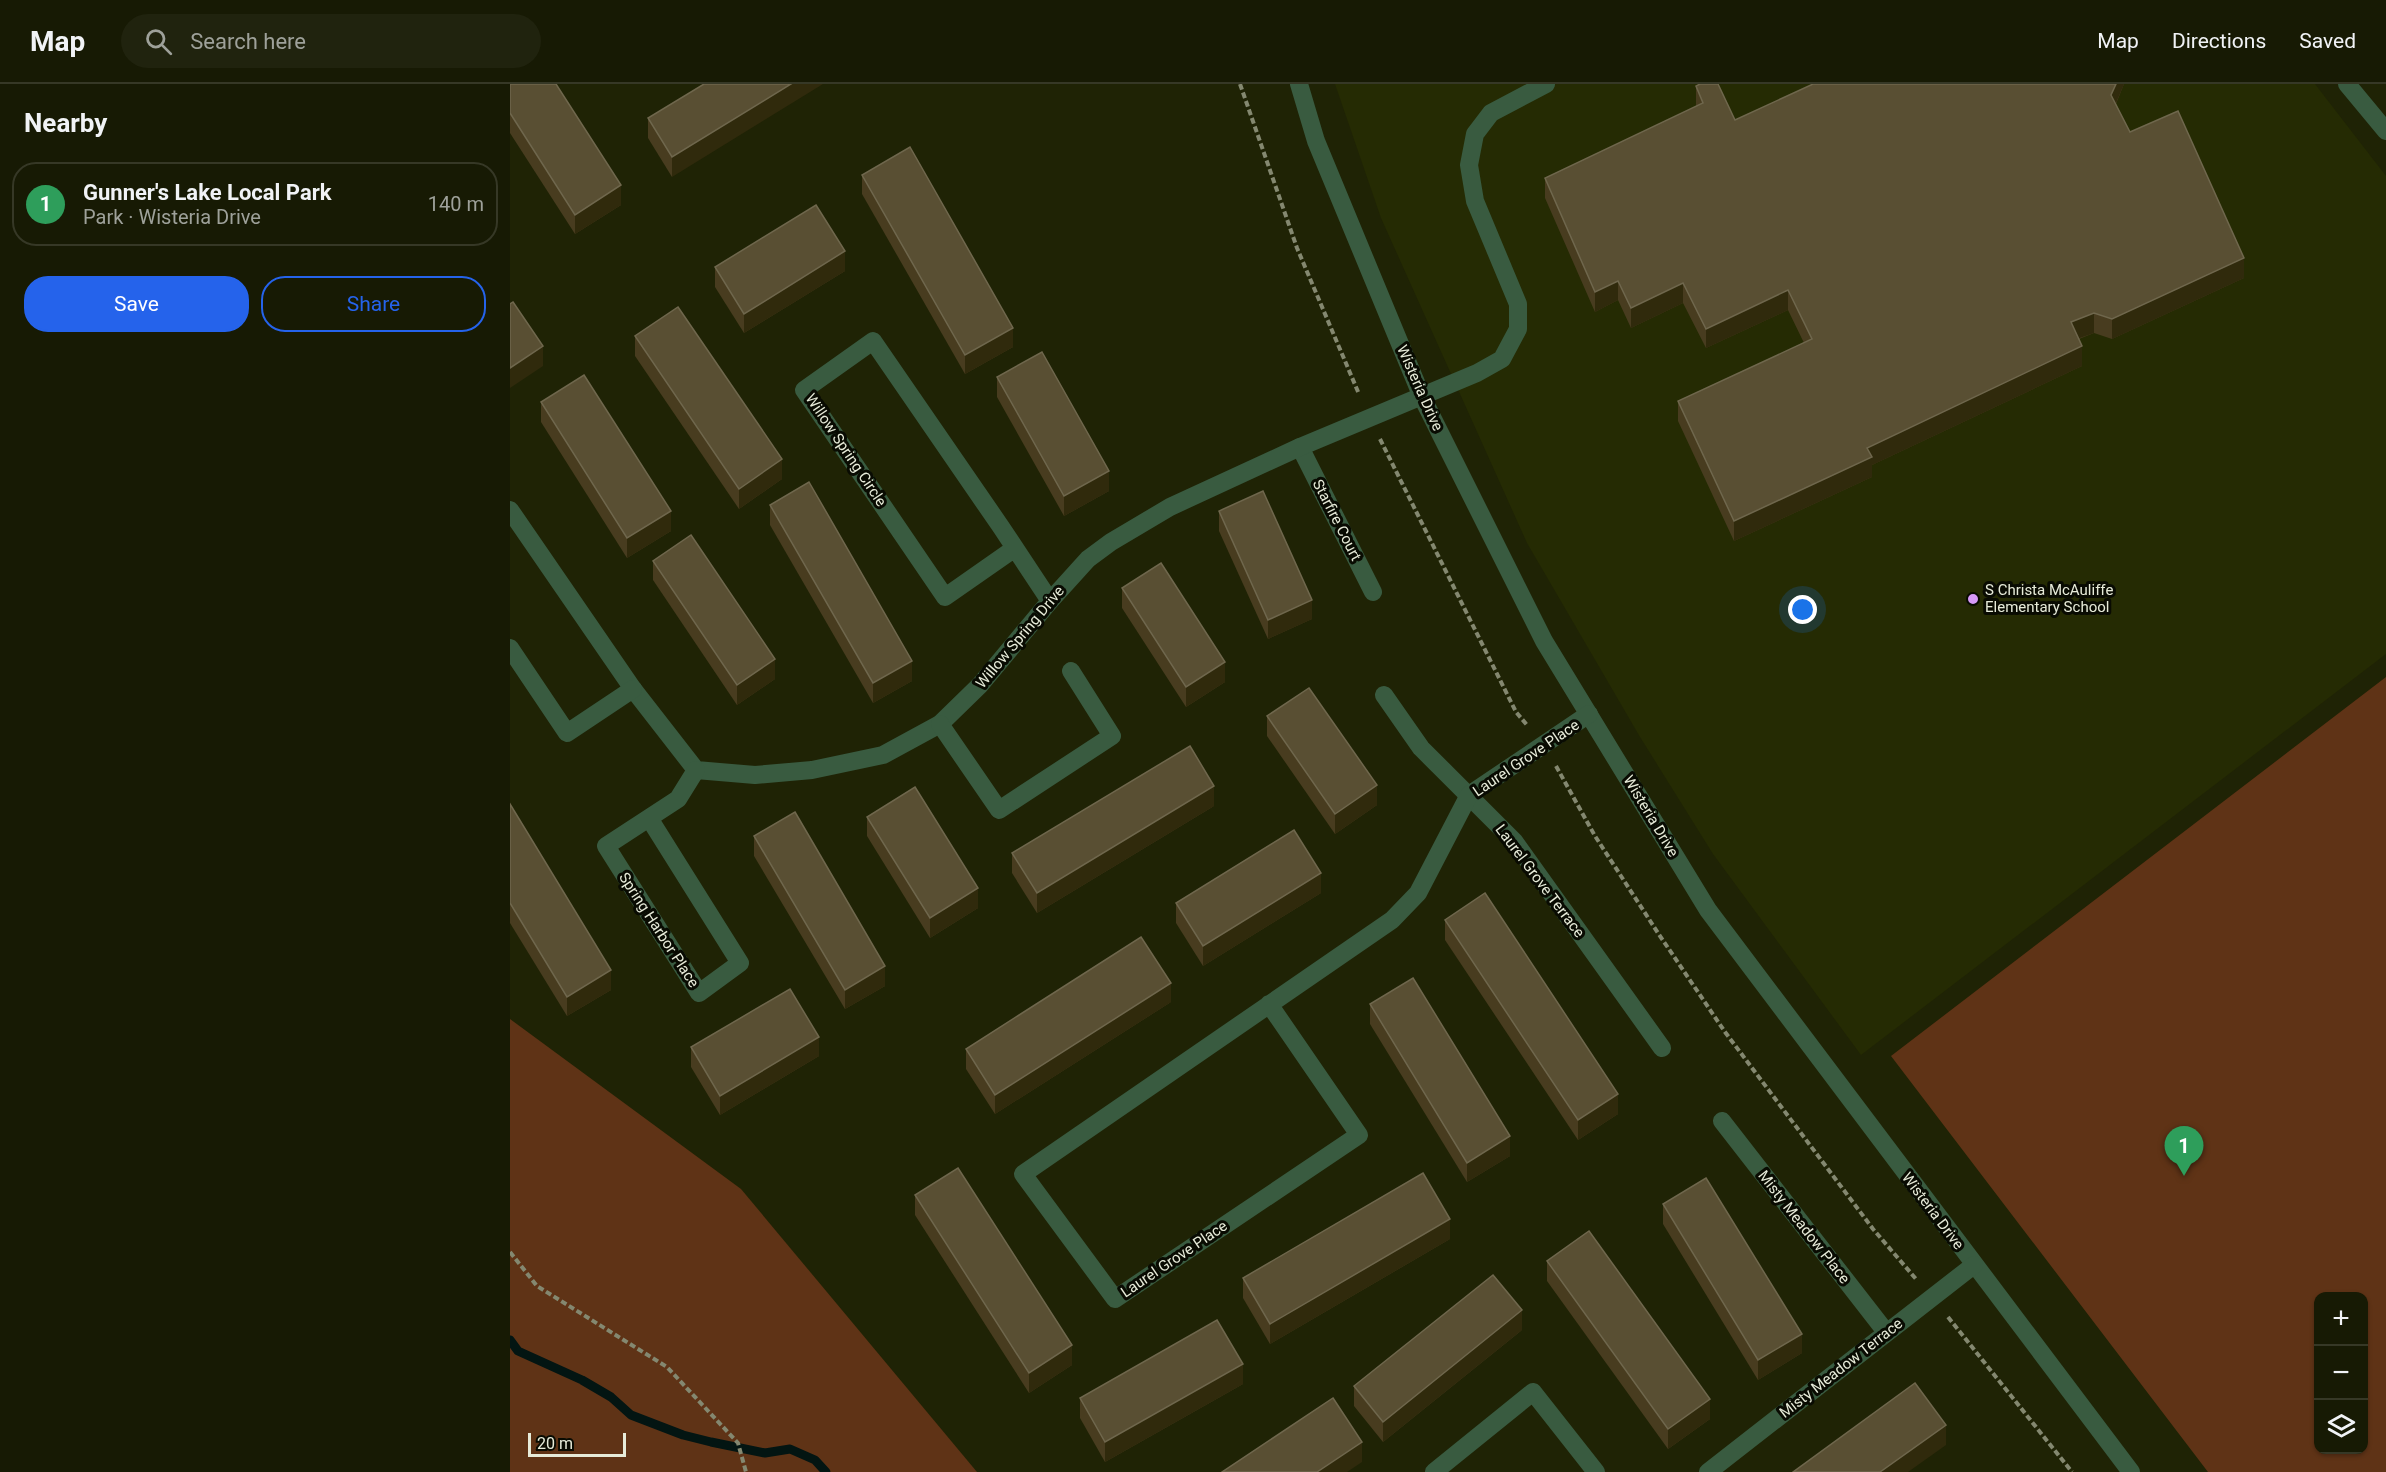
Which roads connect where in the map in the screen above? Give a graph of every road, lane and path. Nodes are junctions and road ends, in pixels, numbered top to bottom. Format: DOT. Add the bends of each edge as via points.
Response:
graph roads {
  1 [pos="1240,84"];
  2 [pos="1299,84"];
  3 [pos="1546,84"];
  4 [pos="2348,84"];
  5 [pos="1518,90"];
  6 [pos="2386,131"];
  7 [pos="1422,397"];
  8 [pos="1371,418"];
  9 [pos="1300,447"];
  10 [pos="510,510"];
  11 [pos="1015,548"];
  12 [pos="1373,592"];
  13 [pos="1050,600"];
  14 [pos="510,648"];
  15 [pos="1071,671"];
  16 [pos="633,689"];
  17 [pos="1384,695"];
  18 [pos="1589,714"];
  19 [pos="940,724"];
  20 [pos="1544,745"];
  21 [pos="696,770"];
  22 [pos="1469,795"];
  23 [pos="649,818"];
  24 [pos="1269,1004"];
  25 [pos="1662,1048"];
  26 [pos="1722,1121"];
  27 [pos="510,1251"];
  28 [pos="1974,1265"];
  29 [pos="1932,1297"];
  30 [pos="1886,1332"];
  31 [pos="746,1471"];
  32 [pos="1434,1472"];
  33 [pos="1596,1472"];
  34 [pos="1708,1472"];
  35 [pos="2072,1472"];
  36 [pos="2131,1472"];
  1 -- 8 [label="path" via="1297,248"];
  2 -- 7 [label="street, Wisteria Drive" via="1316,141"];
  3 -- 5 [label="street, Willow Spring Drive"];
  4 -- 6 [label="street"];
  5 -- 7 [label="street, Willow Spring Drive" via="1491,113 1475,134 1469,165 1475,201 1518,304 1518,329 1502,359"];
  7 -- 8 [label="street, Willow Spring Drive"];
  7 -- 18 [label="street, Wisteria Drive" via="1544,640"];
  8 -- 9 [label="street, Willow Spring Drive"];
  8 -- 20 [label="path" via="1516,712"];
  9 -- 12 [label="street, Starfire Court"];
  9 -- 13 [label="street, Willow Spring Drive" via="1170,507 1111,542 1088,559"];
  10 -- 16 [label="street"];
  11 -- 11 [label="street, Willow Spring Circle" via="873,341 804,390 945,597"];
  11 -- 13 [label="street, Willow Spring Circle"];
  13 -- 19 [label="street, Willow Spring Drive" via="980,685"];
  14 -- 16 [label="street" via="567,733"];
  15 -- 19 [label="street" via="1112,736 999,810"];
  16 -- 21 [label="street"];
  17 -- 22 [label="street, Laurel Grove Terrace" via="1421,748"];
  18 -- 20 [label="street, Laurel Grove Place"];
  18 -- 28 [label="street, Wisteria Drive" via="1708,910"];
  19 -- 21 [label="street, Willow Spring Drive" via="883,755 812,770 755,775"];
  20 -- 22 [label="street, Laurel Grove Place"];
  20 -- 29 [label="path" via="1595,836 1725,1032 1873,1229"];
  21 -- 23 [label="street, Spring Harbor Place" via="678,799"];
  22 -- 24 [label="street, Laurel Grove Place" via="1419,892 1392,920"];
  22 -- 25 [label="street, Laurel Grove Terrace" via="1514,841"];
  23 -- 23 [label="street, Spring Harbor Place" via="740,963 699,993 606,846"];
  24 -- 24 [label="street, Laurel Grove Place" via="1023,1174 1114,1299 1359,1135"];
  26 -- 30 [label="street, Misty Meadow Place"];
  27 -- 31 [label="path" via="537,1286 667,1367 738,1443"];
  28 -- 29 [label="street, Misty Meadow Terrace"];
  28 -- 36 [label="street, Wisteria Drive"];
  29 -- 30 [label="street, Misty Meadow Terrace"];
  29 -- 35 [label="path"];
  30 -- 34 [label="street, Misty Meadow Terrace"];
  32 -- 33 [label="street" via="1533,1392"];
}
